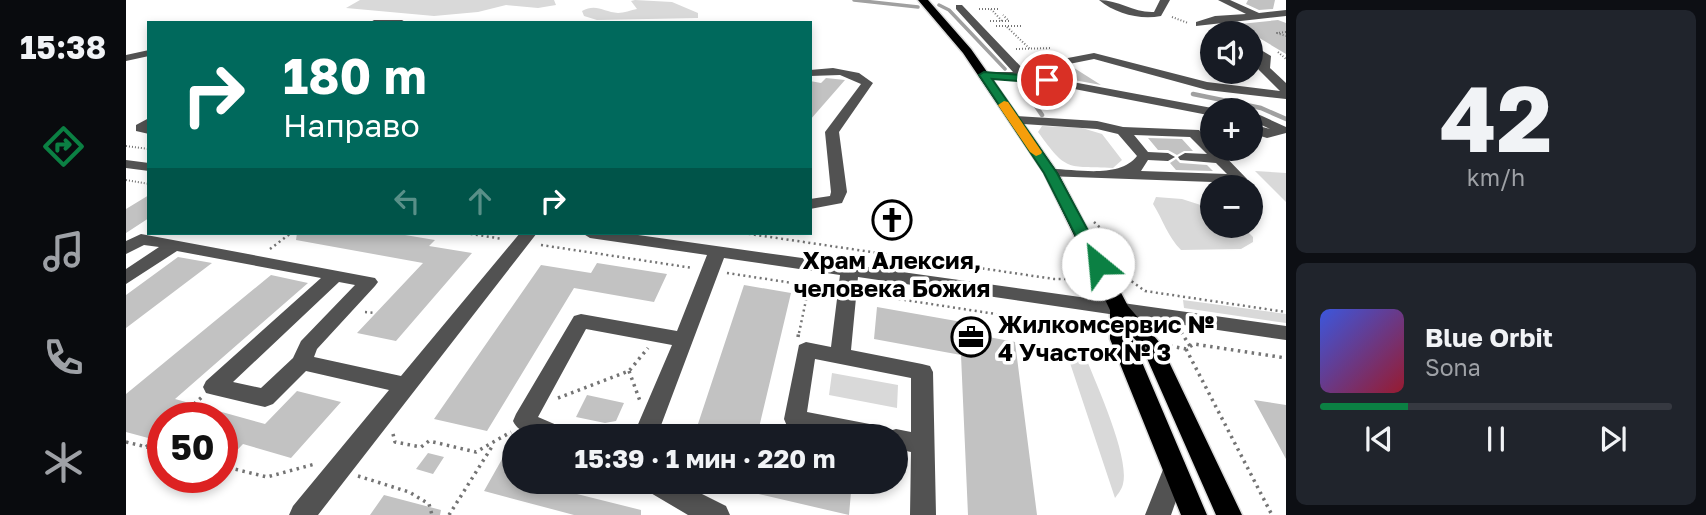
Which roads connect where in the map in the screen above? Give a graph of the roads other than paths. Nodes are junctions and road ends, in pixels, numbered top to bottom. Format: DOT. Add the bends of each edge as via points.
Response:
graph roads {
  1 [pos="923,0"];
  2 [pos="1104,0"];
  3 [pos="1165,0"];
  4 [pos="1223,0"];
  5 [pos="959,7"];
  6 [pos="1286,13"];
  7 [pos="1258,16"];
  8 [pos="1207,21"];
  9 [pos="147,53"];
  10 [pos="1263,54"];
  11 [pos="126,58"];
  12 [pos="812,73"];
  13 [pos="984,75"];
  14 [pos="1023,76"];
  15 [pos="1286,93"];
  16 [pos="1200,108"];
  17 [pos="1015,120"];
  18 [pos="1263,121"];
  19 [pos="1123,131"];
  20 [pos="1263,132"];
  21 [pos="1200,140"];
  22 [pos="1144,156"];
  23 [pos="1168,157"];
  24 [pos="1185,158"];
  25 [pos="1200,158"];
  26 [pos="1221,161"];
  27 [pos="126,164"];
  28 [pos="147,167"];
  29 [pos="1051,173"];
  30 [pos="1116,174"];
  31 [pos="812,204"];
  32 [pos="603,235"];
  33 [pos="525,237"];
  34 [pos="174,245"];
  35 [pos="126,249"];
  36 [pos="717,252"];
  37 [pos="335,275"];
  38 [pos="126,278"];
  39 [pos="848,282"];
  40 [pos="1120,310"];
  41 [pos="1286,333"];
  42 [pos="684,340"];
  43 [pos="840,356"];
  44 [pos="302,362"];
  45 [pos="407,386"];
  46 [pos="531,424"];
  47 [pos="650,424"];
  48 [pos="820,424"];
  49 [pos="908,441"];
  50 [pos="923,444"];
  51 [pos="1175,470"];
  52 [pos="675,494"];
  53 [pos="302,515"];
  54 [pos="717,515"];
  55 [pos="923,515"];
  56 [pos="1158,515"];
  57 [pos="1194,515"];
  58 [pos="1229,515"];
  1 -- 13 [label="main road"];
  2 -- 3 [label="street" via="1132,13 1158,13"];
  4 -- 7 [label="street"];
  5 -- 14 [label="street"];
  6 -- 7 [label="street"];
  7 -- 8 [label="street"];
  9 -- 11 [label="street"];
  10 -- 15 [label="street" via="1264,69"];
  12 -- 31 [label="street" via="833,71 867,83 832,132 836,200"];
  13 -- 14 [label="street"];
  13 -- 17 [label="main road"];
  14 -- 15 [label="street" via="1051,64 1094,56 1223,89"];
  14 -- 16 [label="street"];
  17 -- 19 [label="street"];
  17 -- 29 [label="main road"];
  18 -- 20 [label="street" via="1282,130"];
  19 -- 21 [label="street" via="1194,134"];
  19 -- 22 [label="street"];
  22 -- 23 [label="street"];
  22 -- 30 [label="street" via="1135,168"];
  24 -- 25 [label="street"];
  26 -- 30 [label="street" via="1240,179"];
  27 -- 28 [label="street"];
  29 -- 30 [label="street"];
  29 -- 40 [label="main road"];
  32 -- 36 [label="street"];
  33 -- 45 [label="street"];
  34 -- 35 [label="street" via="141,239"];
  34 -- 37 [label="street"];
  34 -- 38 [label="street"];
  36 -- 39 [label="street"];
  36 -- 42 [label="street"];
  37 -- 44 [label="street" via="369,282 308,346"];
  37 -- 44 [label="street" via="214,387 265,398"];
  39 -- 40 [label="street"];
  39 -- 43 [label="street"];
  40 -- 41 [label="street"];
  40 -- 51 [label="main road" via="1121,339"];
  40 -- 58 [label="main road" via="1150,343"];
  42 -- 46 [label="street" via="581,321 524,421"];
  42 -- 47 [label="street"];
  43 -- 48 [label="street" via="806,349 795,419"];
  43 -- 50 [label="street" via="922,372"];
  44 -- 45 [label="street"];
  45 -- 53 [label="street"];
  49 -- 50 [label="street"];
  50 -- 55 [label="street"];
  51 -- 56 [label="street"];
  51 -- 57 [label="main road"];
  52 -- 54 [label="street"];
}
